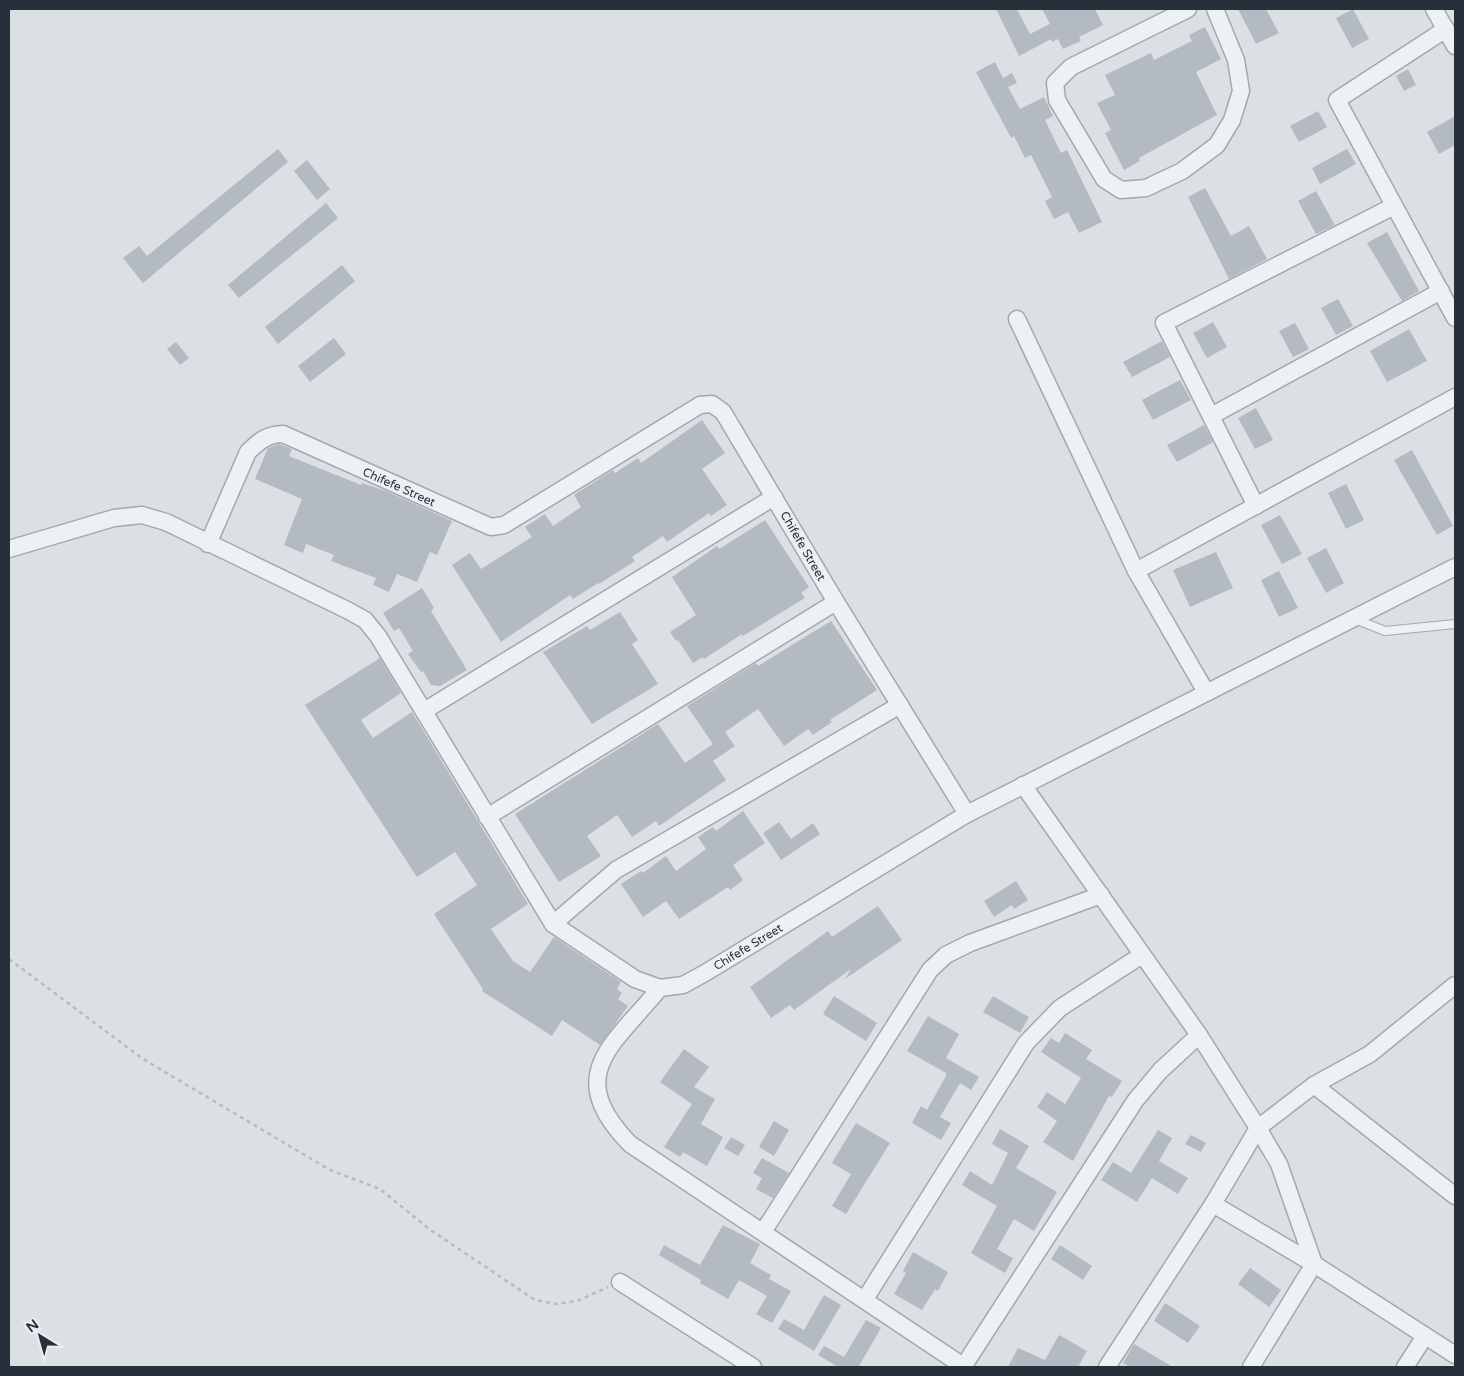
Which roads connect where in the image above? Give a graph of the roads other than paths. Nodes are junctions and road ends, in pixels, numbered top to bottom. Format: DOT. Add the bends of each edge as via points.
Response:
graph roads {
  1 [pos="1188,9"];
  2 [pos="1215,9"];
  3 [pos="1434,9"];
  4 [pos="1446,29"];
  5 [pos="1455,46"];
  6 [pos="1394,206"];
  7 [pos="1441,291"];
  8 [pos="1455,318"];
  9 [pos="1017,319"];
  10 [pos="1455,397"];
  11 [pos="1211,416"];
  12 [pos="774,497"];
  13 [pos="1256,506"];
  14 [pos="208,544"];
  15 [pos="9,550"];
  16 [pos="1455,567"];
  17 [pos="1136,572"];
  18 [pos="836,602"];
  19 [pos="1352,618"];
  20 [pos="1455,624"];
  21 [pos="1206,692"];
  22 [pos="900,705"];
  23 [pos="424,711"];
  24 [pos="1023,786"];
  25 [pos="967,814"];
  26 [pos="487,817"];
  27 [pos="1101,896"];
  28 [pos="553,924"];
  29 [pos="1142,955"];
  30 [pos="1455,985"];
  31 [pos="660,988"];
  32 [pos="1198,1035"];
  33 [pos="1314,1085"];
  34 [pos="1258,1128"];
  35 [pos="1455,1196"];
  36 [pos="1214,1204"];
  37 [pos="763,1232"];
  38 [pos="1314,1264"];
  39 [pos="620,1282"];
  40 [pos="865,1299"];
  41 [pos="1425,1336"];
  42 [pos="1455,1355"];
  43 [pos="753,1367"];
  44 [pos="963,1367"];
  45 [pos="1107,1367"];
  46 [pos="1251,1367"];
  47 [pos="1406,1367"];
  1 -- 2 [label="street" via="1071,67 1056,84 1057,100 1104,179 1121,190 1146,188 1182,171 1217,145 1232,120 1241,91 1236,60"];
  3 -- 4 [label="street"];
  4 -- 5 [label="street"];
  4 -- 6 [label="street" via="1337,100"];
  6 -- 7 [label="street"];
  6 -- 11 [label="street" via="1164,323"];
  7 -- 8 [label="street"];
  7 -- 11 [label="street"];
  9 -- 17 [label="street"];
  10 -- 13 [label="street"];
  11 -- 13 [label="street"];
  12 -- 14 [label="street, Chifefe Street" via="723,412 712,404 700,404 504,525 491,527 283,434 273,434 248,452"];
  12 -- 18 [label="street, Chifefe Street"];
  12 -- 23 [label="street"];
  13 -- 17 [label="street"];
  14 -- 15 [label="street" via="166,522 142,515 114,518"];
  14 -- 23 [label="street" via="365,620"];
  16 -- 19 [label="street"];
  17 -- 21 [label="street"];
  18 -- 22 [label="street, Chifefe Street"];
  18 -- 26 [label="street"];
  19 -- 20 [label="lane" via="1385,630"];
  19 -- 21 [label="street"];
  21 -- 24 [label="street"];
  22 -- 25 [label="street, Chifefe Street"];
  22 -- 28 [label="street" via="616,870"];
  23 -- 26 [label="street"];
  24 -- 25 [label="street"];
  24 -- 27 [label="street"];
  25 -- 31 [label="street, Chifefe Street" via="705,973 683,985"];
  26 -- 28 [label="street"];
  27 -- 29 [label="street"];
  27 -- 37 [label="street" via="970,943 946,955 930,970"];
  28 -- 31 [label="street, Chifefe Street" via="635,979"];
  29 -- 32 [label="street"];
  29 -- 40 [label="street" via="1060,1008 1026,1044"];
  30 -- 33 [label="street" via="1370,1054"];
  31 -- 37 [label="street" via="602,1059 595,1083 601,1104 612,1126 630,1144"];
  32 -- 34 [label="street"];
  32 -- 44 [label="street" via="1160,1071 1135,1101"];
  33 -- 34 [label="street"];
  33 -- 35 [label="street"];
  34 -- 36 [label="street"];
  34 -- 38 [label="street" via="1279,1164"];
  36 -- 38 [label="street"];
  36 -- 45 [label="street"];
  37 -- 40 [label="street"];
  38 -- 41 [label="street"];
  38 -- 46 [label="street"];
  39 -- 43 [label="street"];
  40 -- 44 [label="street"];
  41 -- 42 [label="street"];
  41 -- 47 [label="street"];
}
